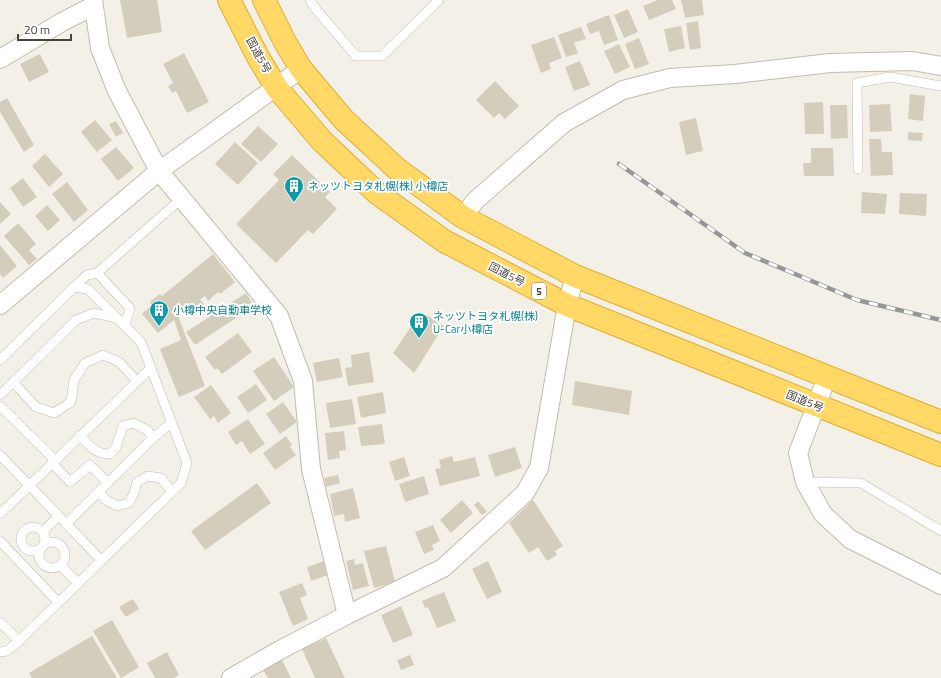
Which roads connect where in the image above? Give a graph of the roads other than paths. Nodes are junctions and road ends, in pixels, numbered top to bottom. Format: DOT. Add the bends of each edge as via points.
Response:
graph roads {
  1 [pos="229,0"];
  2 [pos="264,0"];
  3 [pos="310,0"];
  4 [pos="439,0"];
  5 [pos="93,3"];
  6 [pos="0,59"];
  7 [pos="941,66"];
  8 [pos="301,69"];
  9 [pos="941,86"];
  10 [pos="276,87"];
  11 [pos="858,169"];
  12 [pos="159,171"];
  13 [pos="182,198"];
  14 [pos="463,217"];
  15 [pos="97,273"];
  16 [pos="575,276"];
  17 [pos="74,287"];
  18 [pos="0,305"];
  19 [pos="567,305"];
  20 [pos="117,318"];
  21 [pos="125,326"];
  22 [pos="0,360"];
  23 [pos="151,368"];
  24 [pos="827,377"];
  25 [pos="136,380"];
  26 [pos="13,382"];
  27 [pos="0,395"];
  28 [pos="0,406"];
  29 [pos="816,406"];
  30 [pos="171,422"];
  31 [pos="941,422"];
  32 [pos="80,435"];
  33 [pos="153,438"];
  34 [pos="0,455"];
  35 [pos="941,455"];
  36 [pos="53,461"];
  37 [pos="805,482"];
  38 [pos="108,483"];
  39 [pos="29,485"];
  40 [pos="171,491"];
  41 [pos="98,492"];
  42 [pos="0,514"];
  43 [pos="58,516"];
  44 [pos="66,524"];
  45 [pos="941,531"];
  46 [pos="43,532"];
  47 [pos="0,541"];
  48 [pos="42,546"];
  49 [pos="101,560"];
  50 [pos="60,565"];
  51 [pos="78,583"];
  52 [pos="941,585"];
  53 [pos="58,602"];
  54 [pos="347,615"];
  55 [pos="0,622"];
  56 [pos="19,641"];
  57 [pos="0,652"];
  58 [pos="231,678"];
  1 -- 10 [label="highway, 国道5号 / 5"];
  2 -- 8 [label="highway"];
  3 -- 4 [label="lane" via="356,56 382,56"];
  5 -- 6 [label="street"];
  5 -- 12 [label="street" via="100,48 117,91"];
  7 -- 14 [label="street" via="912,61 830,63 735,74 670,78 623,90 564,123 475,201"];
  8 -- 10 [label="street"];
  8 -- 14 [label="highway" via="344,120 392,164"];
  9 -- 11 [label="lane" via="890,77 857,83"];
  10 -- 12 [label="street"];
  10 -- 19 [label="highway, 国道5号 / 5" via="322,141 377,193 444,242"];
  12 -- 13 [label="street"];
  12 -- 18 [label="street"];
  13 -- 15 [label="lane"];
  13 -- 54 [label="street" via="279,316 303,381 311,469"];
  14 -- 16 [label="highway"];
  15 -- 17 [label="lane" via="87,275"];
  15 -- 21 [label="lane" via="130,308"];
  16 -- 19 [label="street"];
  16 -- 24 [label="highway"];
  17 -- 20 [label="lane" via="88,289"];
  17 -- 22 [label="lane"];
  19 -- 29 [label="highway, 国道5号 / 5"];
  19 -- 54 [label="street" via="539,468 525,493 443,568"];
  20 -- 21 [label="lane"];
  20 -- 26 [label="lane" via="94,313 76,320"];
  21 -- 23 [label="lane" via="141,342"];
  23 -- 25 [label="lane"];
  23 -- 30 [label="lane"];
  24 -- 29 [label="street"];
  24 -- 31 [label="highway"];
  25 -- 26 [label="lane" via="119,362 104,355 85,363 74,380 71,402 54,413 36,407"];
  25 -- 32 [label="lane"];
  26 -- 27 [label="lane"];
  28 -- 36 [label="lane"];
  29 -- 35 [label="highway, 国道5号 / 5"];
  29 -- 37 [label="street" via="798,453"];
  30 -- 33 [label="lane"];
  30 -- 40 [label="lane" via="187,463 181,482"];
  32 -- 33 [label="lane" via="92,449 102,454 110,454 116,448 123,426 133,423 147,430"];
  32 -- 36 [label="lane"];
  33 -- 38 [label="lane"];
  34 -- 39 [label="lane"];
  36 -- 38 [label="lane" via="70,482 90,465"];
  36 -- 39 [label="lane"];
  37 -- 45 [label="lane" via="861,483"];
  37 -- 52 [label="street" via="823,514 850,539"];
  38 -- 41 [label="lane"];
  39 -- 42 [label="lane"];
  39 -- 43 [label="lane"];
  40 -- 41 [label="lane" via="161,478 148,476 137,482 129,503 116,506"];
  40 -- 49 [label="lane"];
  41 -- 44 [label="lane"];
  43 -- 44 [label="lane"];
  43 -- 46 [label="lane"];
  44 -- 49 [label="lane"];
  46 -- 48 [label="lane" via="45,539"];
  46 -- 48 [label="lane" via="37,527 28,527 21,536 22,545 28,550 40,549"];
  47 -- 53 [label="lane"];
  48 -- 50 [label="lane" via="39,554 41,562 48,568"];
  48 -- 50 [label="lane" via="50,542 61,546 64,554"];
  49 -- 51 [label="lane"];
  50 -- 51 [label="lane"];
  51 -- 53 [label="lane"];
  53 -- 56 [label="lane"];
  54 -- 58 [label="street"];
  55 -- 56 [label="lane"];
  56 -- 57 [label="lane" via="7,651"];
}
